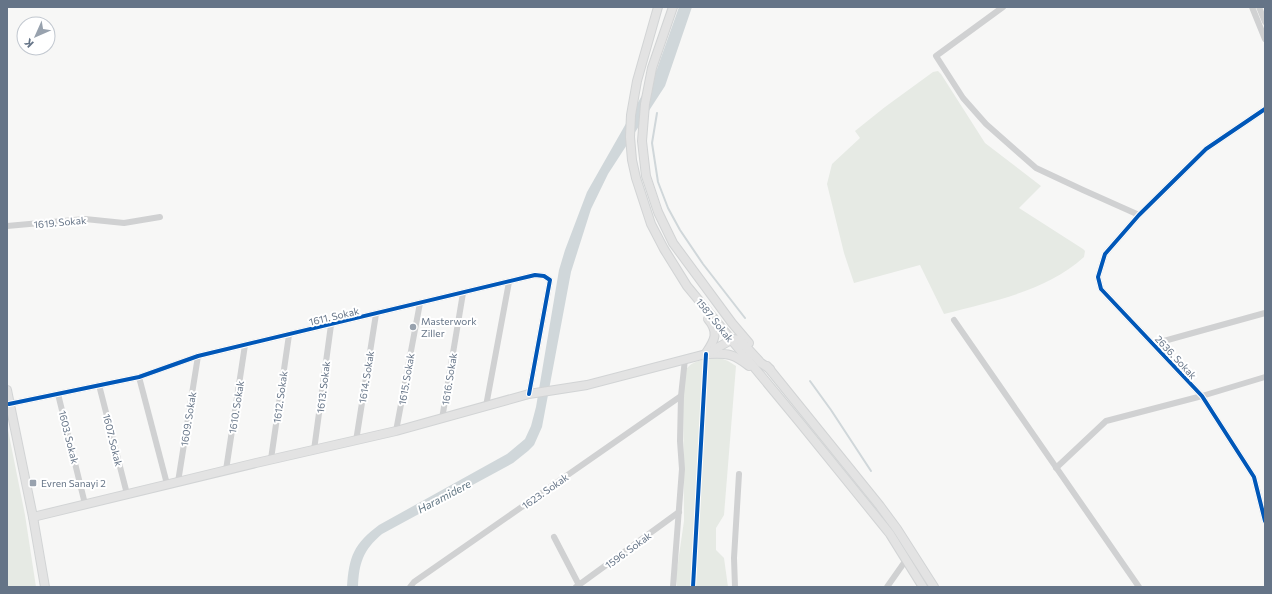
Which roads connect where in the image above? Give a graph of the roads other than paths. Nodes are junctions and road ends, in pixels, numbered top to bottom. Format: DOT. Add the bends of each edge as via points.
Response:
graph roads {
  1 [pos="658,7"];
  2 [pos="673,7"];
  3 [pos="1003,7"];
  4 [pos="1252,7"];
  5 [pos="1259,7"];
  6 [pos="1265,22"];
  7 [pos="1265,39"];
  8 [pos="1265,109"];
  9 [pos="1139,215"];
  10 [pos="160,217"];
  11 [pos="7,226"];
  12 [pos="509,282"];
  13 [pos="687,286"];
  14 [pos="463,293"];
  15 [pos="420,304"];
  16 [pos="1265,313"];
  17 [pos="376,314"];
  18 [pos="954,320"];
  19 [pos="732,323"];
  20 [pos="331,325"];
  21 [pos="289,335"];
  22 [pos="735,341"];
  23 [pos="1153,344"];
  24 [pos="245,345"];
  25 [pos="706,354"];
  26 [pos="198,356"];
  27 [pos="684,359"];
  28 [pos="770,369"];
  29 [pos="760,374"];
  30 [pos="1265,376"];
  31 [pos="139,377"];
  32 [pos="99,385"];
  33 [pos="7,390"];
  34 [pos="58,394"];
  35 [pos="528,394"];
  36 [pos="681,396"];
  37 [pos="1202,396"];
  38 [pos="9,404"];
  39 [pos="486,406"];
  40 [pos="442,419"];
  41 [pos="396,431"];
  42 [pos="356,441"];
  43 [pos="314,450"];
  44 [pos="271,460"];
  45 [pos="1056,468"];
  46 [pos="226,470"];
  47 [pos="739,474"];
  48 [pos="178,482"];
  49 [pos="167,484"];
  50 [pos="127,494"];
  51 [pos="85,504"];
  52 [pos="679,512"];
  53 [pos="32,517"];
  54 [pos="1265,522"];
  55 [pos="554,537"];
  56 [pos="906,560"];
  57 [pos="577,586"];
  58 [pos="45,587"];
  59 [pos="410,587"];
  60 [pos="673,587"];
  61 [pos="736,587"];
  62 [pos="887,587"];
  63 [pos="923,587"];
  64 [pos="934,587"];
  65 [pos="1139,587"];
  1 -- 13 [label="main road, 1587. Sokak" via="631,115 632,160 651,224"];
  2 -- 19 [label="main road, 1587. Sokak" via="652,68 645,104 642,141 646,176 658,212 673,243"];
  3 -- 9 [label="street" via="936,56 963,98 986,124 1036,168"];
  4 -- 7 [label="street"];
  5 -- 6 [label="street"];
  8 -- 9 [label="street, 2636. Sokak" via="1206,149"];
  9 -- 23 [label="street, 2636. Sokak" via="1105,254 1098,277 1102,289"];
  10 -- 11 [label="street, 1619. Sokak" via="124,223 85,219"];
  12 -- 14 [label="street, 1611. Sokak"];
  12 -- 35 [label="street, 1611. Sokak" via="535,276 544,276 550,280"];
  12 -- 39 [label="street"];
  13 -- 22 [label="main road, 1587. Sokak"];
  13 -- 25 [label="main road" via="691,296 713,325 714,341"];
  14 -- 15 [label="street, 1611. Sokak"];
  14 -- 40 [label="street, 1616. Sokak"];
  15 -- 17 [label="street, 1611. Sokak"];
  15 -- 41 [label="street, 1615. Sokak"];
  16 -- 23 [label="street"];
  17 -- 20 [label="street, 1611. Sokak"];
  17 -- 42 [label="street, 1614. Sokak"];
  18 -- 45 [label="street"];
  19 -- 22 [label="main road" via="737,331"];
  19 -- 28 [label="main road, 1587. Sokak"];
  20 -- 21 [label="street, 1611. Sokak"];
  20 -- 43 [label="street, 1613. Sokak"];
  21 -- 24 [label="street, 1611. Sokak"];
  21 -- 44 [label="street, 1612. Sokak"];
  22 -- 25 [label="main road" via="725,349 716,349"];
  22 -- 28 [label="main road" via="746,346"];
  22 -- 29 [label="main road, 1587. Sokak"];
  23 -- 37 [label="street, 2636. Sokak"];
  24 -- 26 [label="street, 1611. Sokak"];
  24 -- 46 [label="street, 1610. Sokak"];
  25 -- 27 [label="main road"];
  25 -- 29 [label="main road" via="732,354"];
  26 -- 31 [label="street, 1611. Sokak"];
  26 -- 48 [label="street, 1609. Sokak"];
  27 -- 35 [label="main road" via="587,385"];
  27 -- 36 [label="street"];
  28 -- 64 [label="main road, 1587. Sokak" via="897,528"];
  29 -- 56 [label="main road, 1587. Sokak" via="882,524"];
  30 -- 37 [label="street"];
  31 -- 32 [label="street, 1611. Sokak"];
  31 -- 49 [label="street"];
  32 -- 34 [label="street, 1611. Sokak"];
  32 -- 50 [label="street, 1607. Sokak"];
  33 -- 38 [label="main road"];
  34 -- 38 [label="street, 1611. Sokak"];
  34 -- 51 [label="street, 1603. Sokak"];
  35 -- 39 [label="main road"];
  36 -- 52 [label="street" via="682,469"];
  36 -- 59 [label="street, 1623. Sokak"];
  37 -- 45 [label="street" via="1106,421"];
  37 -- 54 [label="street, 2636. Sokak" via="1254,477"];
  38 -- 53 [label="main road"];
  39 -- 40 [label="main road"];
  40 -- 41 [label="main road"];
  41 -- 42 [label="main road"];
  42 -- 43 [label="main road"];
  43 -- 44 [label="main road"];
  44 -- 46 [label="main road"];
  45 -- 65 [label="street"];
  46 -- 48 [label="main road"];
  47 -- 61 [label="street" via="734,558"];
  48 -- 49 [label="main road"];
  49 -- 50 [label="main road"];
  50 -- 51 [label="main road"];
  51 -- 53 [label="main road"];
  52 -- 57 [label="street, 1596. Sokak"];
  52 -- 60 [label="street"];
  53 -- 58 [label="main road"];
  55 -- 57 [label="street"];
  56 -- 62 [label="street"];
  56 -- 63 [label="main road, 1587. Sokak"];
}
